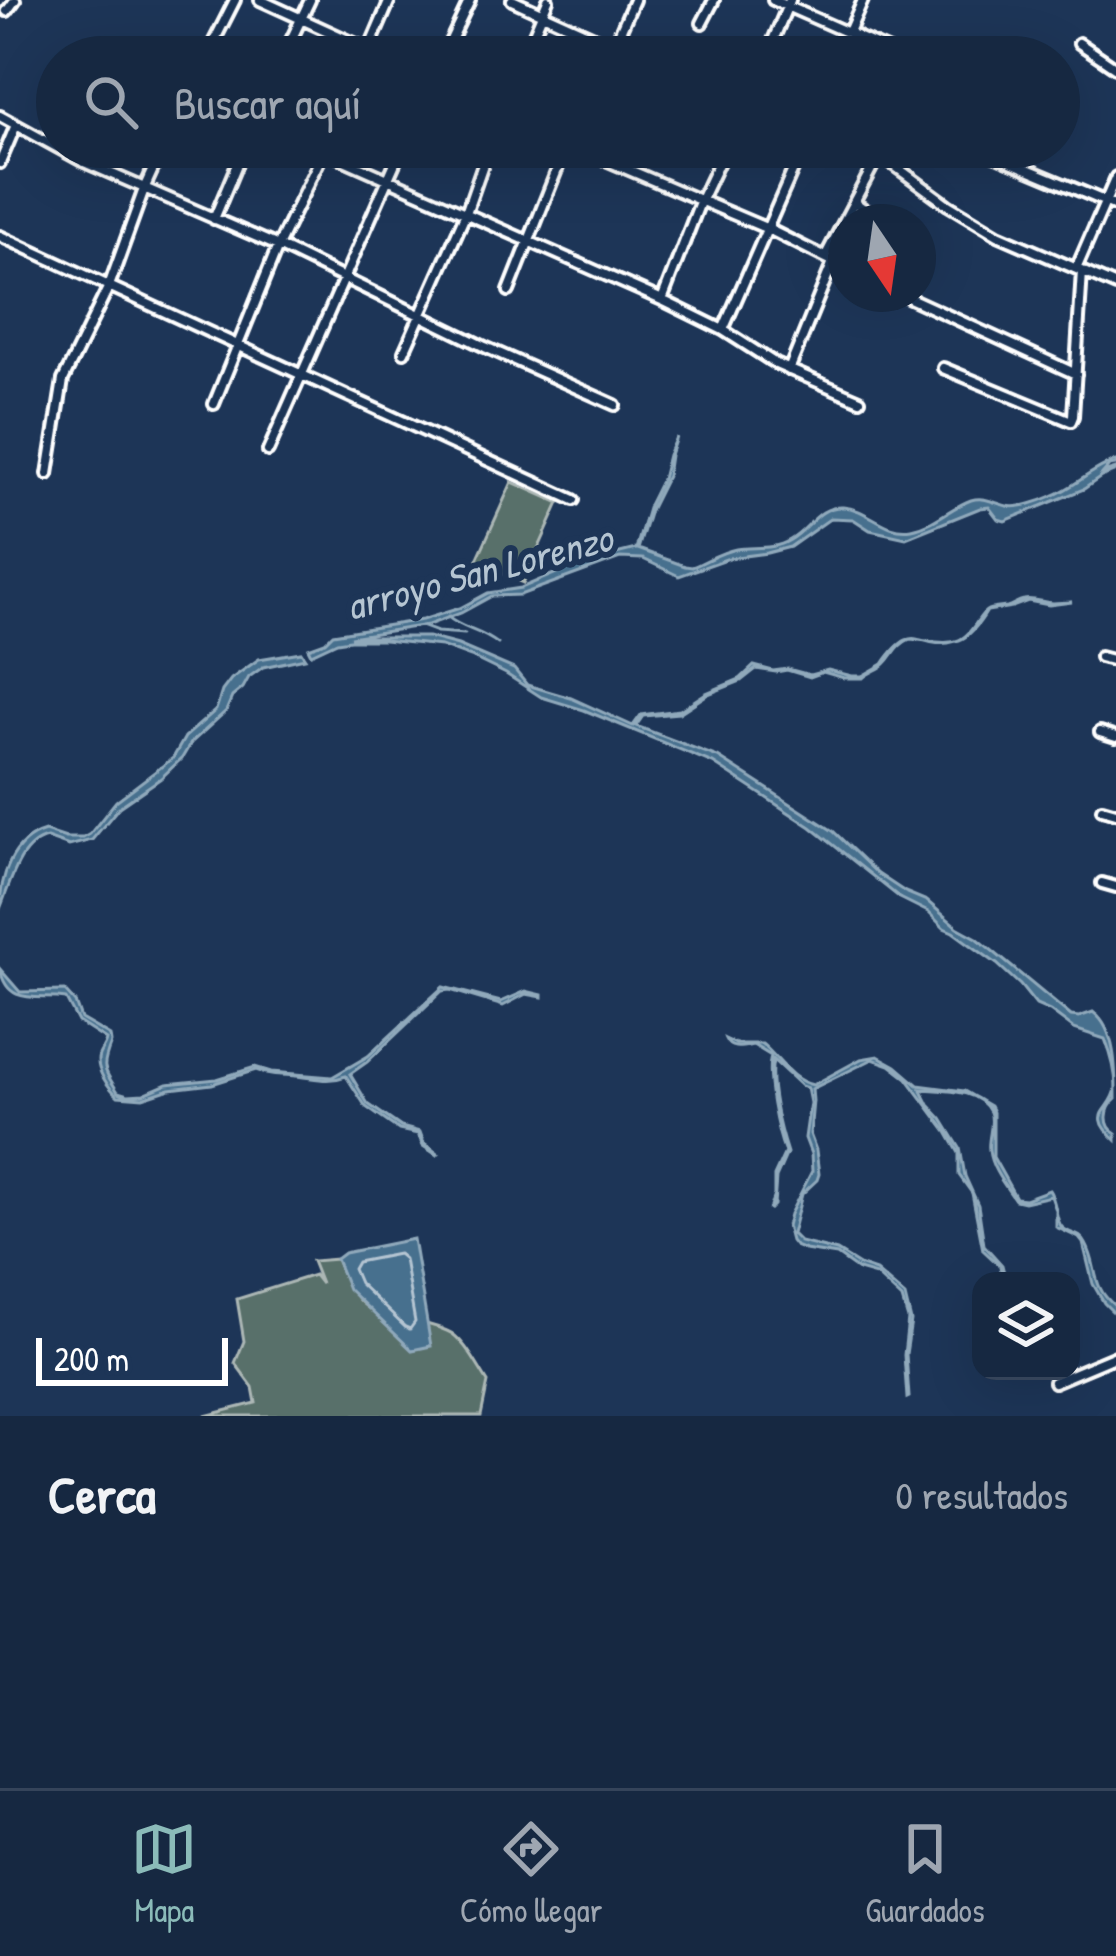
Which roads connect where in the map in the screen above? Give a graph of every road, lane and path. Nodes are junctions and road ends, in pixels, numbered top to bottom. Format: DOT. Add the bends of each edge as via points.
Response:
graph roads {
  1 [pos="15,0"];
  2 [pos="235,0"];
  3 [pos="260,0"];
  4 [pos="310,0"];
  5 [pos="390,0"];
  6 [pos="470,0"];
  7 [pos="512,0"];
  8 [pos="548,0"];
  9 [pos="634,0"];
  10 [pos="714,0"];
  11 [pos="773,0"];
  12 [pos="862,0"];
  13 [pos="789,3"];
  14 [pos="7,11"];
  15 [pos="542,15"];
  16 [pos="302,18"];
  17 [pos="702,23"];
  18 [pos="853,34"];
  19 [pos="217,36"];
  20 [pos="293,36"];
  21 [pos="341,36"];
  22 [pos="375,36"];
  23 [pos="452,36"];
  24 [pos="533,36"];
  25 [pos="589,36"];
  26 [pos="619,36"];
  27 [pos="775,36"];
  28 [pos="857,36"];
  29 [pos="1080,44"];
  30 [pos="1116,68"];
  31 [pos="0,116"];
  32 [pos="16,124"];
  33 [pos="36,135"];
  34 [pos="0,163"];
  35 [pos="99,168"];
  36 [pos="154,168"];
  37 [pos="235,168"];
  38 [pos="316,168"];
  39 [pos="364,168"];
  40 [pos="393,168"];
  41 [pos="482,168"];
  42 [pos="561,168"];
  43 [pos="620,168"];
  44 [pos="716,168"];
  45 [pos="794,168"];
  46 [pos="872,168"];
  47 [pos="896,168"];
  48 [pos="1026,168"];
  49 [pos="1116,177"];
  50 [pos="388,178"];
  51 [pos="144,189"];
  52 [pos="1105,201"];
  53 [pos="700,202"];
  54 [pos="854,202"];
  55 [pos="857,204"];
  56 [pos="1116,206"];
  57 [pos="466,213"];
  58 [pos="214,219"];
  59 [pos="768,229"];
  60 [pos="0,236"];
  61 [pos="529,242"];
  62 [pos="278,246"];
  63 [pos="828,259"];
  64 [pos="828,263"];
  65 [pos="1079,269"];
  66 [pos="346,280"];
  67 [pos="109,286"];
  68 [pos="1116,286"];
  69 [pos="509,291"];
  70 [pos="662,300"];
  71 [pos="936,310"];
  72 [pos="422,316"];
  73 [pos="723,330"];
  74 [pos="236,346"];
  75 [pos="404,352"];
  76 [pos="943,368"];
  77 [pos="789,370"];
  78 [pos="1076,374"];
  79 [pos="302,376"];
  80 [pos="860,400"];
  81 [pos="214,404"];
  82 [pos="615,405"];
  83 [pos="268,451"];
  84 [pos="48,474"];
  85 [pos="574,500"];
  86 [pos="1100,656"];
  87 [pos="1116,661"];
  88 [pos="1100,732"];
  89 [pos="1116,736"];
  90 [pos="1102,809"];
  91 [pos="1116,813"];
  92 [pos="1102,883"];
  93 [pos="1116,887"];
  94 [pos="1116,1355"];
  95 [pos="1054,1382"];
  1 -- 14 [label="street"];
  2 -- 19 [label="street"];
  3 -- 16 [label="street"];
  4 -- 16 [label="street"];
  5 -- 22 [label="street"];
  6 -- 23 [label="street"];
  7 -- 15 [label="street"];
  8 -- 15 [label="street"];
  9 -- 26 [label="street"];
  10 -- 17 [label="street"];
  11 -- 13 [label="street"];
  12 -- 18 [label="street"];
  13 -- 18 [label="street"];
  13 -- 27 [label="street"];
  15 -- 24 [label="street"];
  15 -- 25 [label="street"];
  16 -- 20 [label="street"];
  16 -- 21 [label="street"];
  18 -- 28 [label="street"];
  29 -- 30 [label="street"];
  31 -- 32 [label="street"];
  32 -- 33 [label="street"];
  32 -- 34 [label="street"];
  35 -- 51 [label="street"];
  36 -- 51 [label="street"];
  37 -- 58 [label="street"];
  38 -- 62 [label="street"];
  39 -- 50 [label="street"];
  40 -- 50 [label="street"];
  41 -- 57 [label="street"];
  42 -- 61 [label="street"];
  43 -- 53 [label="street"];
  44 -- 53 [label="street"];
  45 -- 59 [label="street"];
  46 -- 54 [label="street"];
  47 -- 65 [label="street" via="998,235"];
  48 -- 52 [label="street"];
  49 -- 52 [label="street"];
  50 -- 57 [label="street"];
  50 -- 66 [label="street"];
  51 -- 58 [label="street"];
  51 -- 67 [label="street"];
  52 -- 56 [label="street"];
  52 -- 65 [label="street"];
  53 -- 59 [label="street"];
  53 -- 70 [label="street"];
  54 -- 55 [label="street"];
  57 -- 61 [label="street"];
  57 -- 72 [label="street"];
  58 -- 62 [label="street"];
  59 -- 63 [label="street"];
  59 -- 73 [label="street"];
  60 -- 67 [label="street"];
  61 -- 69 [label="street"];
  61 -- 70 [label="street"];
  62 -- 66 [label="street"];
  62 -- 74 [label="street"];
  64 -- 77 [label="street"];
  65 -- 68 [label="street"];
  65 -- 78 [label="street"];
  66 -- 72 [label="street"];
  66 -- 79 [label="street"];
  67 -- 74 [label="street"];
  67 -- 84 [label="street" via="63,380"];
  70 -- 73 [label="street"];
  71 -- 78 [label="street"];
  72 -- 75 [label="street"];
  72 -- 82 [label="street"];
  73 -- 77 [label="street"];
  74 -- 79 [label="street"];
  74 -- 81 [label="street"];
  76 -- 78 [label="street" via="1069,423"];
  77 -- 80 [label="street"];
  79 -- 83 [label="street"];
  79 -- 85 [label="street"];
  86 -- 87 [label="street"];
  88 -- 89 [label="street"];
  90 -- 91 [label="street"];
  92 -- 93 [label="street"];
  94 -- 95 [label="street"];
}
